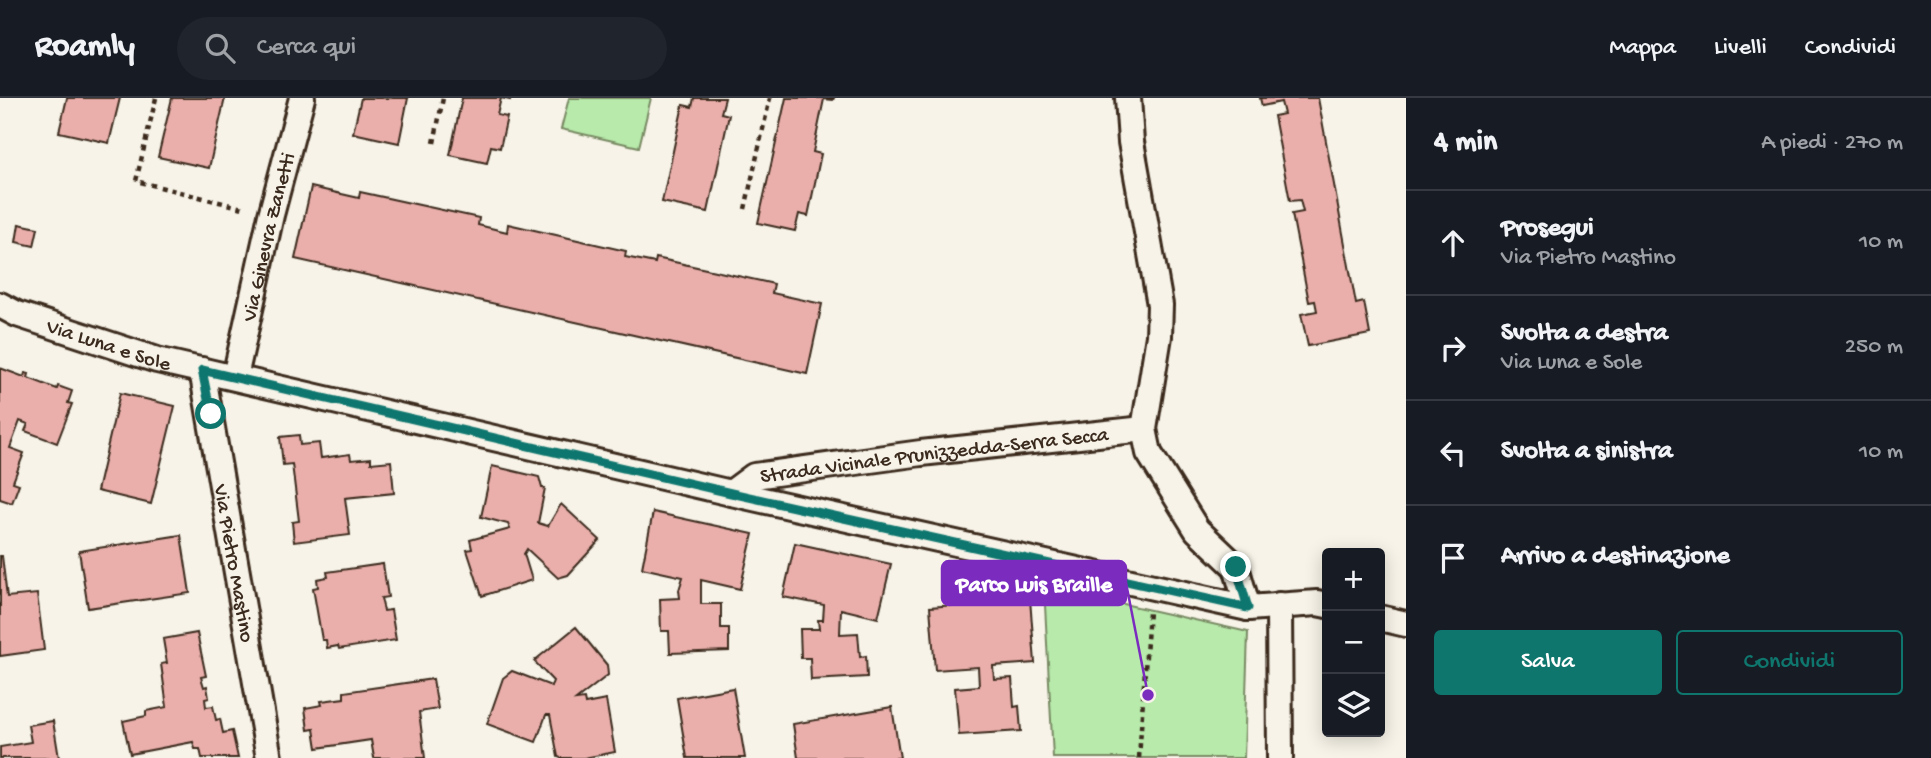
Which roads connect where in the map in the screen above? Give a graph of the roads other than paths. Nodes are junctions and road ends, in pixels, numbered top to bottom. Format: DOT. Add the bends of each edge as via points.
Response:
graph roads {
  1 [pos="302,98"];
  2 [pos="1128,98"];
  3 [pos="0,305"];
  4 [pos="202,370"];
  5 [pos="235,377"];
  6 [pos="1144,429"];
  7 [pos="731,493"];
  8 [pos="1322,604"];
  9 [pos="1279,605"];
  10 [pos="1248,608"];
  11 [pos="1385,619"];
  12 [pos="1406,624"];
  13 [pos="269,758"];
  14 [pos="1280,758"];
  1 -- 5 [label="street, Via Ginevra Zanetti"];
  2 -- 6 [label="street" via="1131,142 1160,305"];
  3 -- 4 [label="street, Via Luna e Sole" via="157,360"];
  4 -- 5 [label="street, Via Luna e Sole"];
  4 -- 13 [label="street, Via Pietro Mastino"];
  5 -- 7 [label="street, Via Luna e Sole"];
  6 -- 7 [label="street, Strada Vicinale Prunizzedda-Serra Secca" via="754,476"];
  6 -- 10 [label="street" via="1149,453 1197,530 1236,567"];
  7 -- 10 [label="street, Via Luna e Sole"];
  8 -- 9 [label="street, Via Luna e Sole"];
  9 -- 10 [label="street, Via Luna e Sole"];
  9 -- 14 [label="street"];
  11 -- 12 [label="street"];
}
